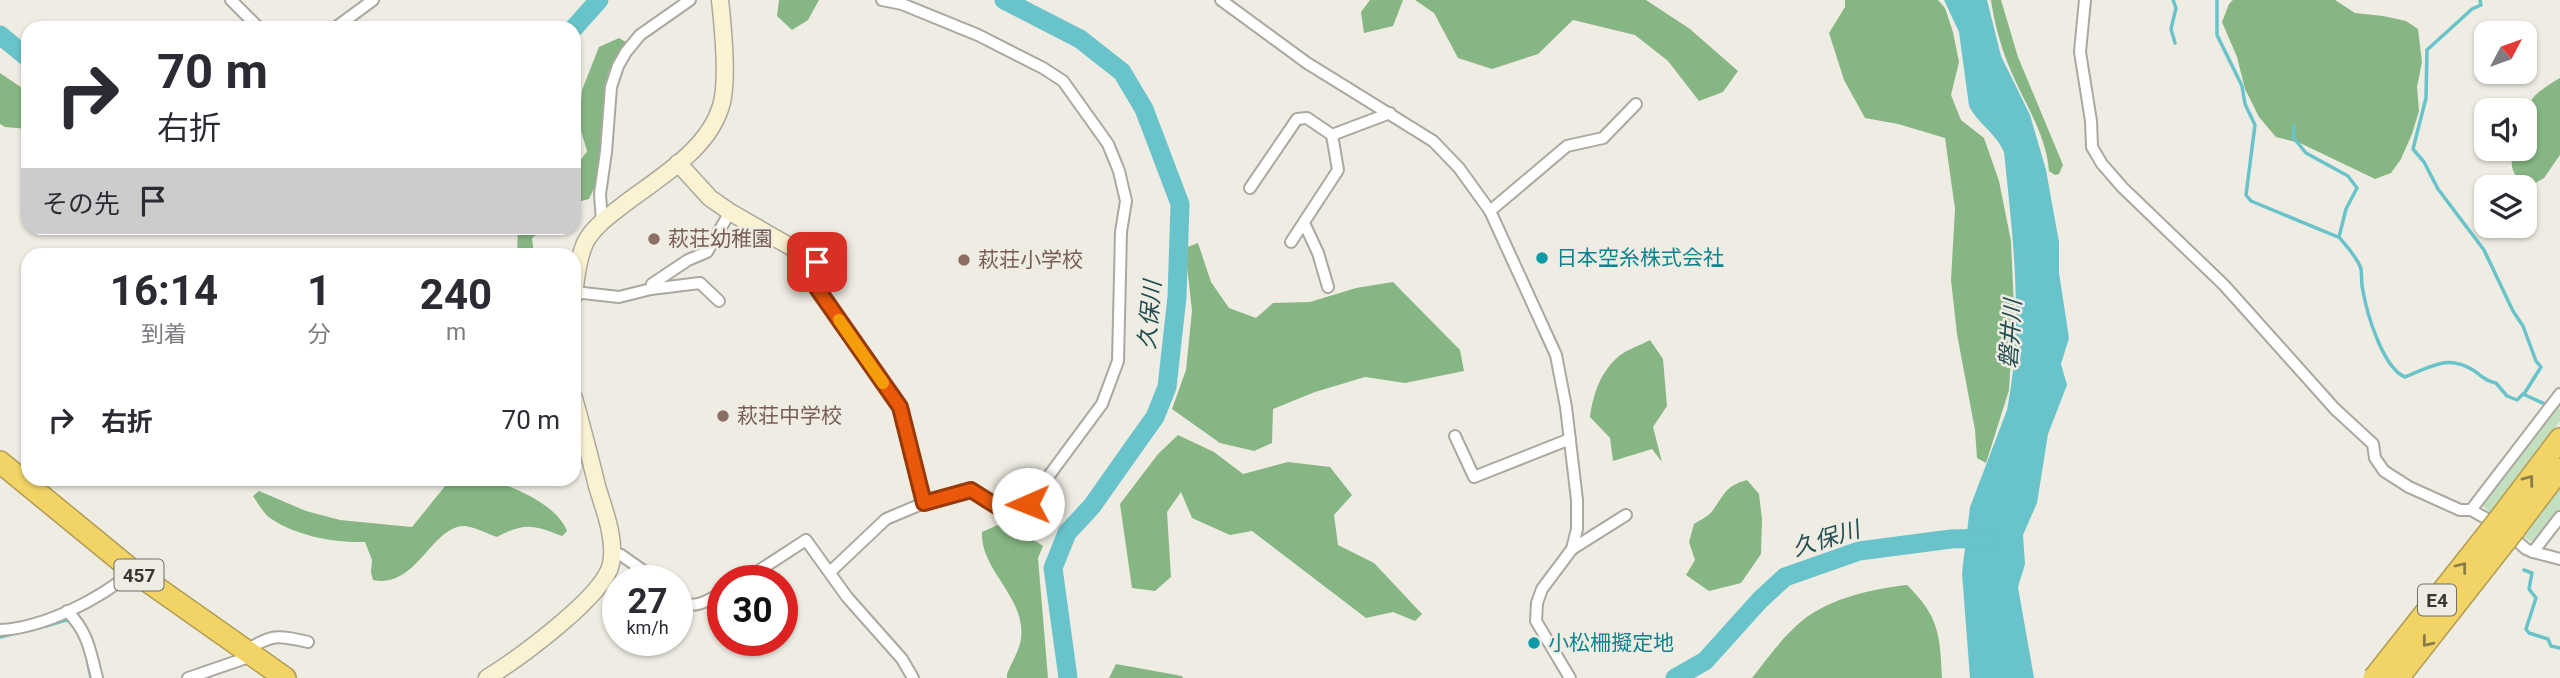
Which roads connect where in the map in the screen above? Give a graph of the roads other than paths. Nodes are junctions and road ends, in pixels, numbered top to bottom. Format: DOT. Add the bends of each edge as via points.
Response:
graph roads {
  1 [pos="231,0"];
  2 [pos="373,0"];
  3 [pos="691,0"];
  4 [pos="882,0"];
  5 [pos="1221,0"];
  6 [pos="2085,0"];
  7 [pos="721,6"];
  8 [pos="251,21"];
  9 [pos="344,21"];
  10 [pos="1636,104"];
  11 [pos="1390,113"];
  12 [pos="1332,135"];
  13 [pos="678,163"];
  14 [pos="1250,188"];
  15 [pos="1489,211"];
  16 [pos="730,212"];
  17 [pos="601,222"];
  18 [pos="1304,223"];
  19 [pos="1291,242"];
  20 [pos="581,257"];
  21 [pos="817,262"];
  22 [pos="1328,287"];
  23 [pos="651,289"];
  24 [pos="581,294"];
  25 [pos="719,301"];
  26 [pos="2560,394"];
  27 [pos="581,424"];
  28 [pos="1455,436"];
  29 [pos="1570,439"];
  30 [pos="2560,439"];
  31 [pos="0,463"];
  32 [pos="2560,469"];
  33 [pos="21,480"];
  34 [pos="29,486"];
  35 [pos="924,503"];
  36 [pos="2471,510"];
  37 [pos="1626,515"];
  38 [pos="2560,517"];
  39 [pos="2517,540"];
  40 [pos="1572,549"];
  41 [pos="612,552"];
  42 [pos="2560,559"];
  43 [pos="636,565"];
  44 [pos="768,565"];
  45 [pos="133,570"];
  46 [pos="830,572"];
  47 [pos="67,611"];
  48 [pos="0,631"];
  49 [pos="308,642"];
  50 [pos="249,654"];
  51 [pos="97,678"];
  52 [pos="188,678"];
  53 [pos="285,678"];
  54 [pos="487,678"];
  55 [pos="913,678"];
  56 [pos="1570,678"];
  57 [pos="2374,678"];
  58 [pos="2398,678"];
  1 -- 8 [label="street"];
  2 -- 9 [label="street"];
  3 -- 17 [label="street" via="640,35 618,66 611,87"];
  4 -- 35 [label="street" via="978,35 1063,81 1108,144 1126,201 1118,361 1102,404 1028,504 998,507 971,490"];
  5 -- 11 [label="street" via="1307,63"];
  6 -- 36 [label="street" via="2080,52 2092,147 2102,164 2224,285 2335,409 2373,444 2384,471 2460,510"];
  7 -- 13 [label="street" via="722,101 707,133"];
  10 -- 15 [label="street" via="1603,138 1567,146"];
  11 -- 12 [label="street"];
  11 -- 15 [label="street" via="1433,141"];
  12 -- 14 [label="street" via="1307,118 1297,119"];
  12 -- 18 [label="street" via="1338,170"];
  13 -- 16 [label="street" via="710,198"];
  13 -- 17 [label="street"];
  15 -- 29 [label="street" via="1556,355"];
  16 -- 21 [label="street"];
  16 -- 23 [label="street" via="707,252 688,260"];
  17 -- 20 [label="street"];
  18 -- 19 [label="street"];
  18 -- 22 [label="street"];
  21 -- 35 [label="street" via="812,281 900,407"];
  23 -- 24 [label="street" via="619,297"];
  23 -- 25 [label="street" via="700,283"];
  26 -- 36 [label="street"];
  27 -- 41 [label="street"];
  28 -- 29 [label="street" via="1474,477"];
  29 -- 40 [label="street" via="1577,500"];
  39 -- 30 [label="highway, E4, one-way"];
  31 -- 33 [label="highway, 457"];
  32 -- 39 [label="highway, E4"];
  34 -- 45 [label="highway, 457"];
  35 -- 46 [label="street" via="886,519"];
  36 -- 39 [label="street" via="2521,542"];
  37 -- 40 [label="street"];
  38 -- 39 [label="street"];
  39 -- 42 [label="street"];
  57 -- 39 [label="highway, E4, one-way, bridge"];
  39 -- 58 [label="highway, E4, one-way, bridge"];
  40 -- 56 [label="street" via="1542,589 1536,621"];
  41 -- 43 [label="street"];
  41 -- 54 [label="street" via="605,579 589,597"];
  44 -- 46 [label="street" via="806,540"];
  45 -- 47 [label="street" via="114,587"];
  45 -- 50 [label="highway, 457"];
  46 -- 55 [label="street"];
  47 -- 48 [label="street" via="43,622"];
  47 -- 51 [label="street" via="88,638"];
  49 -- 50 [label="street" via="265,638"];
  50 -- 52 [label="street"];
  50 -- 53 [label="highway, 457"];
}
